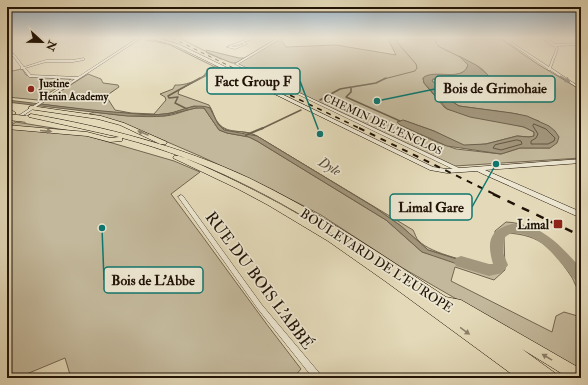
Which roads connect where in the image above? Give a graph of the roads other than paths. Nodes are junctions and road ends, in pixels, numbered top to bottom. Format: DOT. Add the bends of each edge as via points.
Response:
graph roads {
  1 [pos="111,56"];
  2 [pos="199,56"];
  3 [pos="247,56"];
  4 [pos="528,56"];
  5 [pos="554,56"];
  6 [pos="14,57"];
  7 [pos="7,59"];
  8 [pos="73,61"];
  9 [pos="537,62"];
  10 [pos="550,64"];
  11 [pos="22,68"];
  12 [pos="549,69"];
  13 [pos="78,78"];
  14 [pos="581,89"];
  15 [pos="31,113"];
  16 [pos="9,115"];
  17 [pos="7,126"];
  18 [pos="119,139"];
  19 [pos="190,157"];
  20 [pos="581,161"];
  21 [pos="479,169"];
  22 [pos="458,170"];
  23 [pos="181,197"];
  24 [pos="581,215"];
  25 [pos="443,302"];
  26 [pos="581,377"];
  27 [pos="318,378"];
  28 [pos="529,378"];
  29 [pos="550,378"];
  1 -- 13 [label="street"];
  2 -- 22 [label="main road" via="432,169"];
  3 -- 22 [label="street, CHEMIN DE L'ENCLOS" via="236,64"];
  4 -- 9 [label="street"];
  5 -- 10 [label="street"];
  6 -- 7 [label="street"];
  6 -- 11 [label="street"];
  8 -- 11 [label="street" via="46,60"];
  9 -- 10 [label="street"];
  9 -- 12 [label="street"];
  10 -- 12 [label="street"];
  11 -- 13 [label="street" via="35,77"];
  12 -- 14 [label="street, one-way"];
  13 -- 15 [label="street" via="40,103"];
  15 -- 16 [label="highway, bridge"];
  15 -- 17 [label="street"];
  15 -- 18 [label="highway, BOULEVARD DE L'EUROPE"];
  15 -- 19 [label="highway, BOULEVARD DE L'EUROPE" via="96,128"];
  19 -- 15 [label="highway, one-way" via="188,153 111,121 84,115"];
  17 -- 18 [label="highway, one-way" via="87,134 110,140"];
  18 -- 28 [label="highway, BOULEVARD DE L'EUROPE, one-way" via="216,175 319,230 388,276"];
  19 -- 25 [label="highway, BOULEVARD DE L'EUROPE" via="255,186 312,216"];
  20 -- 21 [label="main road"];
  21 -- 22 [label="main road"];
  21 -- 24 [label="main road"];
  23 -- 27 [label="street, RUE DU BOIS L'ABBÉ" via="260,307"];
  26 -- 25 [label="highway, one-way" via="457,304"];
  25 -- 29 [label="highway, BOULEVARD DE L'EUROPE"];
}
